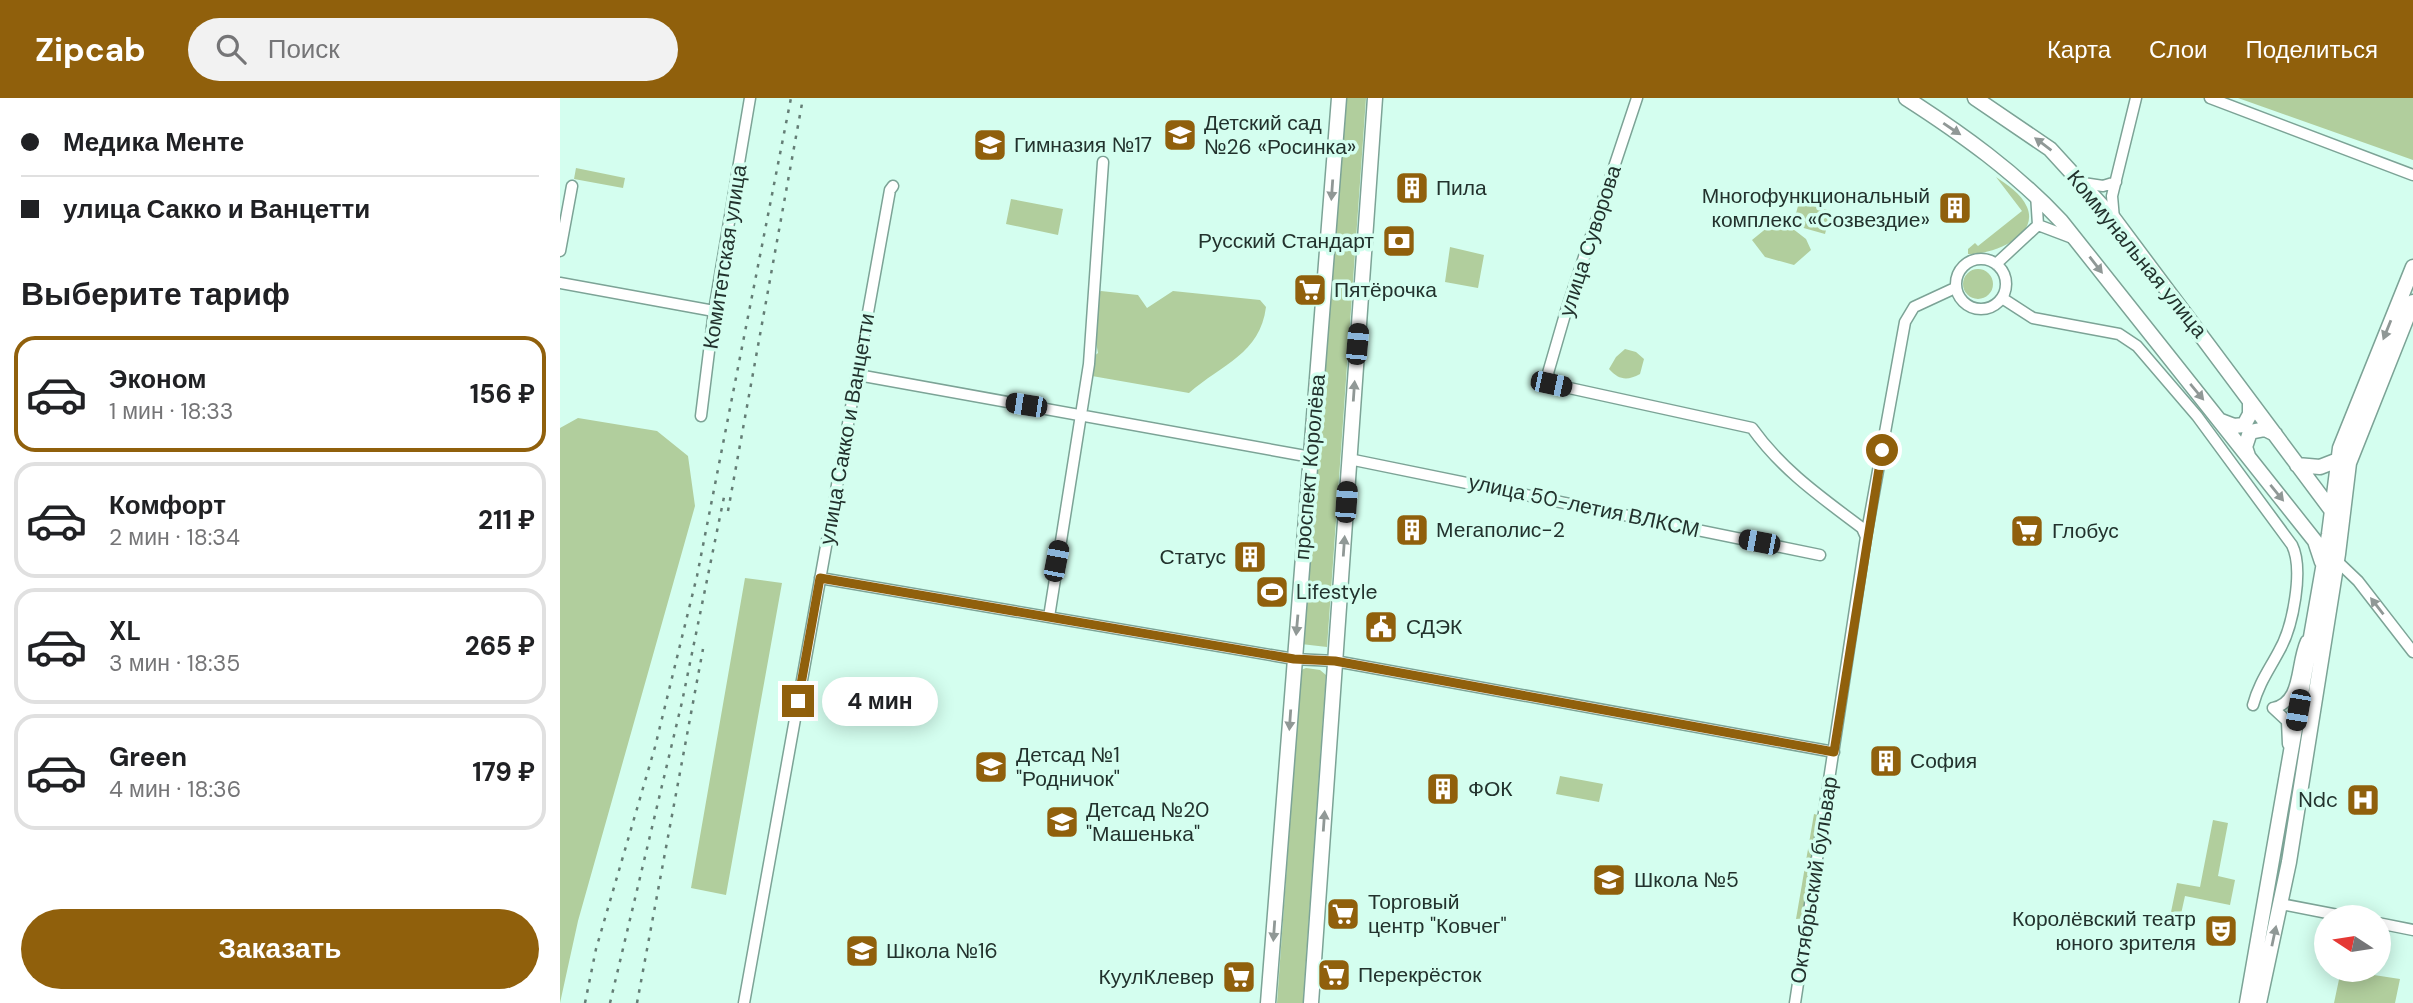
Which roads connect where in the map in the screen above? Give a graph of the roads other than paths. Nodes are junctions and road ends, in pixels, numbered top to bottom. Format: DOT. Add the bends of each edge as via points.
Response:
graph roads {
  1 [pos="750,98"];
  2 [pos="1339,98"];
  3 [pos="1375,98"];
  4 [pos="1637,98"];
  5 [pos="1906,98"];
  6 [pos="1975,98"];
  7 [pos="2136,98"];
  8 [pos="2210,98"];
  9 [pos="1103,162"];
  10 [pos="2413,175"];
  11 [pos="2116,181"];
  12 [pos="2083,183"];
  13 [pos="572,186"];
  14 [pos="893,186"];
  15 [pos="2036,194"];
  16 [pos="2114,219"];
  17 [pos="2038,225"];
  18 [pos="2076,239"];
  19 [pos="560,251"];
  20 [pos="1996,264"];
  21 [pos="2413,267"];
  22 [pos="560,283"];
  23 [pos="1955,288"];
  24 [pos="2002,298"];
  25 [pos="2413,302"];
  26 [pos="714,311"];
  27 [pos="858,375"];
  28 [pos="2250,401"];
  29 [pos="1082,414"];
  30 [pos="701,416"];
  31 [pos="2220,420"];
  32 [pos="2276,435"];
  33 [pos="1311,457"];
  34 [pos="2248,457"];
  35 [pos="1349,459"];
  36 [pos="2339,460"];
  37 [pos="2297,465"];
  38 [pos="2337,516"];
  39 [pos="2329,534"];
  40 [pos="1866,537"];
  41 [pos="2315,541"];
  42 [pos="1820,555"];
  43 [pos="2337,561"];
  44 [pos="2323,567"];
  45 [pos="820,578"];
  46 [pos="1049,617"];
  47 [pos="2312,632"];
  48 [pos="2413,652"];
  49 [pos="1294,659"];
  50 [pos="1335,661"];
  51 [pos="2253,705"];
  52 [pos="1834,752"];
  53 [pos="2290,762"];
  54 [pos="2274,903"];
  55 [pos="2314,911"];
  56 [pos="2391,926"];
  57 [pos="2413,930"];
  58 [pos="744,1003"];
  59 [pos="1268,1003"];
  60 [pos="1311,1003"];
  61 [pos="1795,1003"];
  62 [pos="2247,1003"];
  63 [pos="2259,1003"];
  1 -- 26 [label="street, Комитетская улица"];
  2 -- 33 [label="main road, проспект Королёва, one-way"];
  35 -- 3 [label="main road, проспект Королёва, one-way"];
  4 -- 40 [label="street, улица Суворова" via="1560,332 1548,373 1551,384 1752,428 1792,475 1862,528"];
  5 -- 15 [label="main road, Коммунальная улица, one-way" via="1974,143"];
  12 -- 6 [label="main road, Коммунальная улица, one-way" via="2050,149"];
  7 -- 11 [label="street"];
  8 -- 10 [label="street"];
  9 -- 29 [label="street"];
  11 -- 12 [label="street" via="2103,186"];
  11 -- 16 [label="street"];
  12 -- 16 [label="main road, Коммунальная улица"];
  13 -- 19 [label="street"];
  14 -- 27 [label="street, улица Сакко и Ванцетти"];
  15 -- 17 [label="street, Коммунальная улица"];
  15 -- 18 [label="main road, Коммунальная улица"];
  16 -- 28 [label="main road, Коммунальная улица"];
  17 -- 18 [label="street, Коммунальная улица"];
  17 -- 20 [label="street"];
  18 -- 31 [label="main road, Коммунальная улица, one-way"];
  20 -- 23 [label="street" via="1986,260 1967,263"];
  20 -- 24 [label="street" via="2006,283"];
  21 -- 36 [label="main road, one-way" via="2350,421"];
  22 -- 26 [label="street"];
  23 -- 24 [label="street" via="1966,305 1977,309 1987,309"];
  23 -- 40 [label="street, Октябрьский бульвар" via="1914,307 1905,322"];
  24 -- 51 [label="street" via="2033,318 2119,334 2137,346 2197,416 2292,545 2299,569 2287,632"];
  25 -- 38 [label="main road" via="2353,450"];
  26 -- 30 [label="street, Комитетская улица"];
  27 -- 29 [label="street"];
  27 -- 45 [label="street, улица Сакко и Ванцетти"];
  28 -- 31 [label="main road" via="2244,425"];
  28 -- 32 [label="main road, Коммунальная улица"];
  29 -- 33 [label="street"];
  29 -- 46 [label="street"];
  31 -- 34 [label="main road, Коммунальная улица"];
  32 -- 34 [label="main road" via="2264,429 2250,432 2245,447"];
  32 -- 37 [label="main road, Коммунальная улица"];
  33 -- 49 [label="main road, проспект Королёва, one-way"];
  34 -- 41 [label="main road, Коммунальная улица, one-way"];
  35 -- 42 [label="street, улица 50-летия ВЛКСМ"];
  50 -- 35 [label="main road, проспект Королёва, one-way"];
  36 -- 37 [label="main road" via="2320,467"];
  36 -- 38 [label="main road"];
  37 -- 38 [label="main road, Коммунальная улица"];
  38 -- 39 [label="main road"];
  38 -- 43 [label="main road"];
  39 -- 41 [label="main road"];
  39 -- 44 [label="main road"];
  40 -- 52 [label="street, Октябрьский бульвар"];
  41 -- 44 [label="main road"];
  48 -- 43 [label="street, one-way"];
  43 -- 54 [label="main road"];
  44 -- 47 [label="main road"];
  45 -- 46 [label="street"];
  45 -- 58 [label="street, улица Сакко и Ванцетти"];
  46 -- 49 [label="street"];
  47 -- 53 [label="main road"];
  47 -- 53 [label="street" via="2299,658 2292,696 2286,705 2273,708 2287,721"];
  49 -- 50 [label="street"];
  49 -- 59 [label="main road, проспект Королёва, one-way"];
  50 -- 52 [label="street"];
  60 -- 50 [label="main road, проспект Королёва, one-way"];
  52 -- 61 [label="street, Октябрьский бульвар"];
  53 -- 54 [label="main road"];
  54 -- 55 [label="street"];
  54 -- 62 [label="main road"];
  63 -- 54 [label="main road, one-way"];
  56 -- 57 [label="street"];
}
